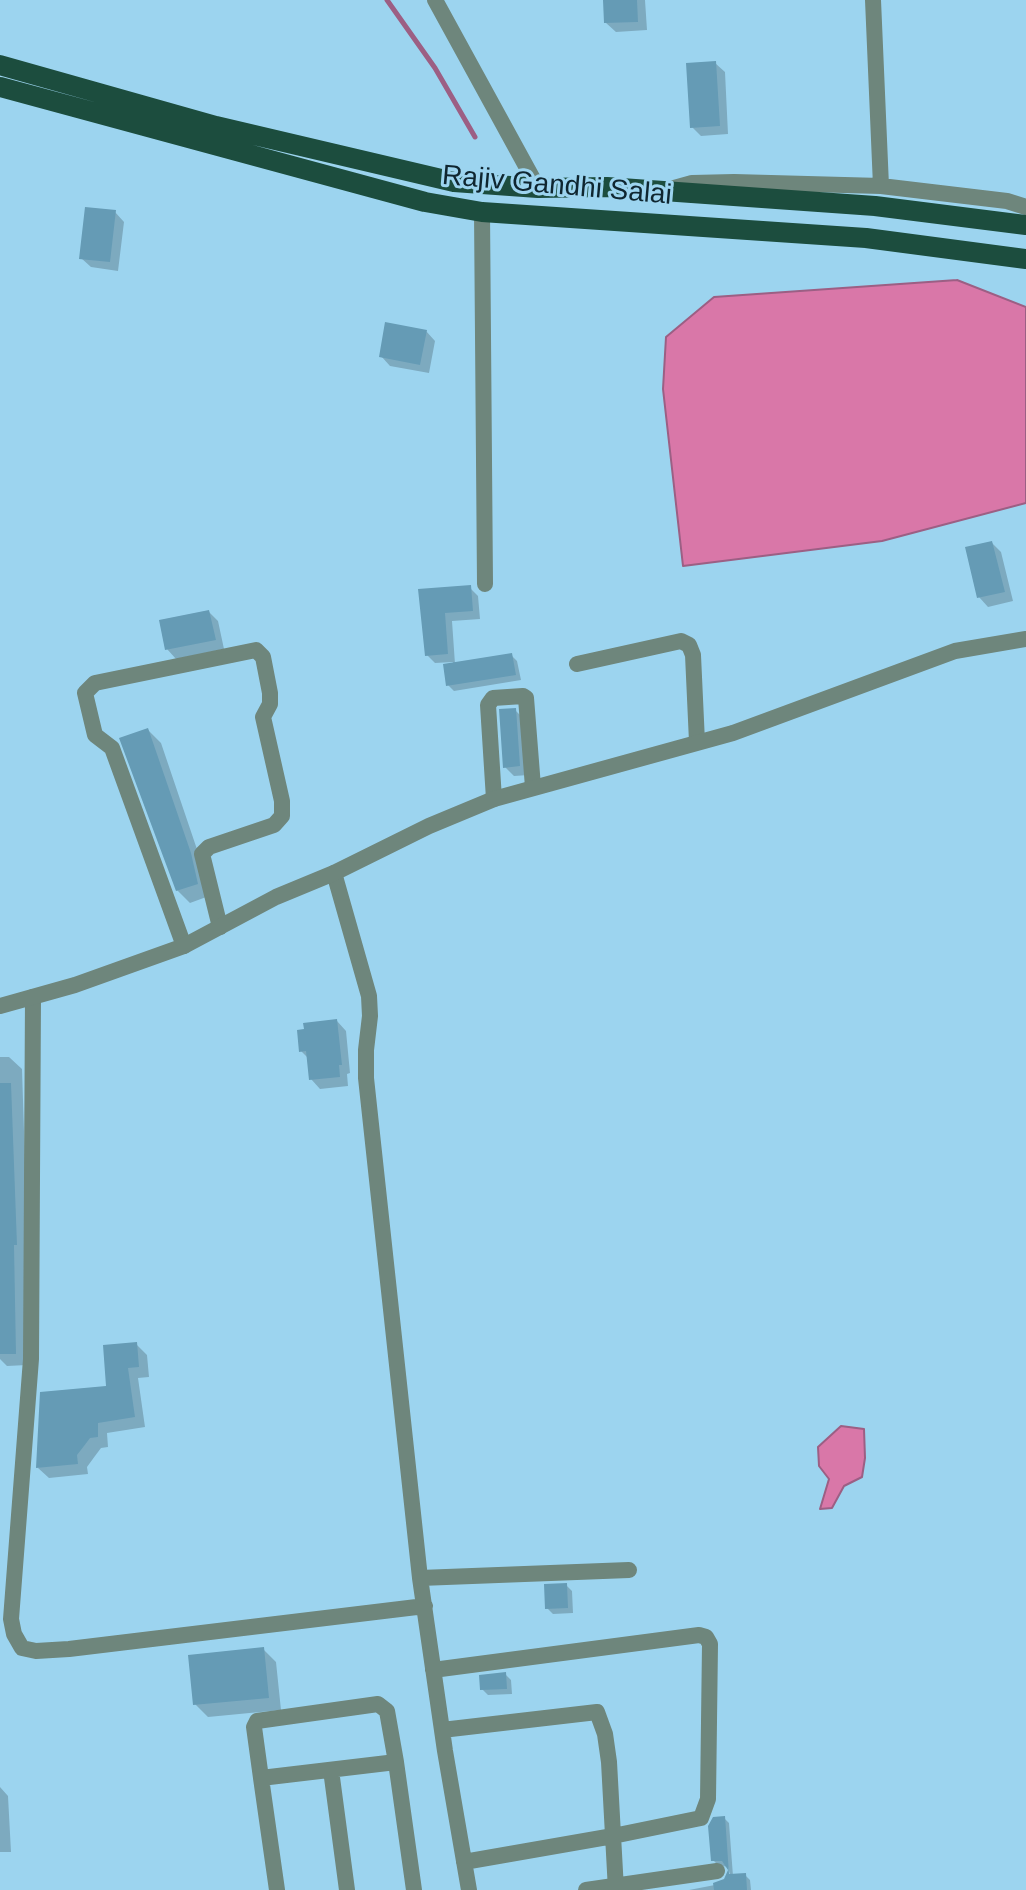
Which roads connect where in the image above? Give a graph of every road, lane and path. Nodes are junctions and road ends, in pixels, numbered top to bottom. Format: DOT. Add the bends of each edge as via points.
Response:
graph roads {
  1 [pos="435,0"];
  2 [pos="873,0"];
  3 [pos="0,65"];
  4 [pos="0,87"];
  5 [pos="202,132"];
  6 [pos="881,186"];
  7 [pos="538,188"];
  8 [pos="665,191"];
  9 [pos="1026,207"];
  10 [pos="467,210"];
  11 [pos="1026,225"];
  12 [pos="1026,259"];
  13 [pos="485,584"];
  14 [pos="1026,639"];
  15 [pos="577,664"];
  16 [pos="697,742"];
  17 [pos="533,787"];
  18 [pos="494,799"];
  19 [pos="334,873"];
  20 [pos="220,927"];
  21 [pos="184,946"];
  22 [pos="33,997"];
  23 [pos="0,1006"];
  24 [pos="629,1570"];
  25 [pos="420,1578"];
  26 [pos="425,1606"];
  27 [pos="433,1670"];
  28 [pos="442,1730"];
  29 [pos="396,1762"];
  30 [pos="331,1770"];
  31 [pos="261,1778"];
  32 [pos="613,1836"];
  33 [pos="464,1862"];
  34 [pos="717,1871"];
  35 [pos="616,1888"];
  36 [pos="277,1890"];
  37 [pos="347,1890"];
  38 [pos="414,1890"];
  39 [pos="469,1890"];
  40 [pos="586,1890"];
  1 -- 7 [label="street"];
  2 -- 6 [label="street"];
  3 -- 5 [label="main road, Rajiv Gandhi Salai"];
  4 -- 5 [label="main road, Rajiv Gandhi Salai"];
  5 -- 7 [label="main road, Rajiv Gandhi Salai" via="454,182"];
  5 -- 10 [label="main road, Rajiv Gandhi Salai" via="425,202"];
  6 -- 8 [label="street" via="734,182 692,183"];
  6 -- 9 [label="street"];
  7 -- 8 [label="main road, Rajiv Gandhi Salai"];
  8 -- 11 [label="main road, Rajiv Gandhi Salai" via="875,206"];
  10 -- 12 [label="main road, Rajiv Gandhi Salai" via="866,238"];
  10 -- 13 [label="street"];
  14 -- 16 [label="street" via="955,651"];
  15 -- 16 [label="street" via="681,641 689,645"];
  16 -- 17 [label="street"];
  17 -- 18 [label="street"];
  17 -- 18 [label="street" via="526,698 493,698 488,705"];
  18 -- 19 [label="street"];
  19 -- 20 [label="street"];
  19 -- 25 [label="street" via="369,996 366,1078"];
  20 -- 21 [label="street"];
  20 -- 21 [label="street" via="202,854 274,825 282,816 263,717 270,693 263,657 256,650 95,683 85,693 95,735 112,748"];
  21 -- 22 [label="street"];
  22 -- 23 [label="street"];
  22 -- 26 [label="street" via="31,1359 11,1619 22,1648 69,1649"];
  24 -- 25 [label="street"];
  25 -- 26 [label="street"];
  26 -- 27 [label="street"];
  27 -- 28 [label="street"];
  27 -- 32 [label="street" via="706,1637 710,1644 704,1814"];
  28 -- 32 [label="street" via="597,1712 609,1762"];
  28 -- 33 [label="street"];
  29 -- 30 [label="street"];
  29 -- 31 [label="street" via="387,1711 378,1704 257,1721"];
  29 -- 38 [label="street"];
  30 -- 31 [label="street"];
  30 -- 37 [label="street"];
  31 -- 36 [label="street"];
  32 -- 33 [label="street"];
  32 -- 35 [label="street"];
  33 -- 39 [label="street"];
  34 -- 35 [label="street"];
  35 -- 40 [label="street"];
}
